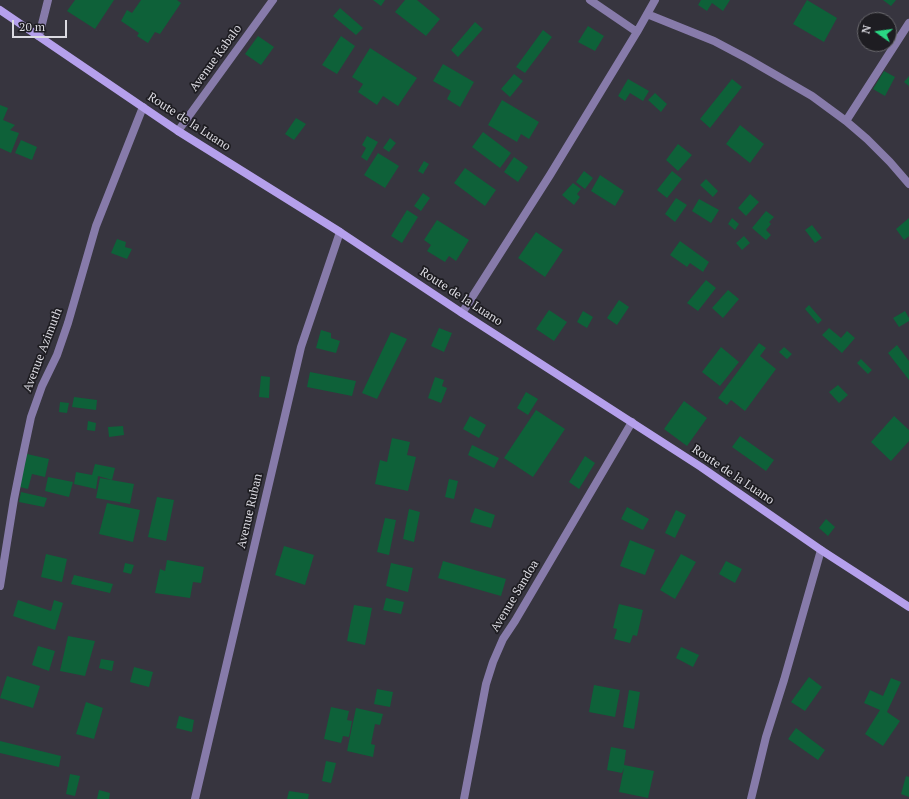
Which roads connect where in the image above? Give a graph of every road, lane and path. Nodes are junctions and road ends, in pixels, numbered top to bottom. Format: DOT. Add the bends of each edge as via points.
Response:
graph roads {
  1 [pos="48,0"];
  2 [pos="273,0"];
  3 [pos="590,0"];
  4 [pos="655,0"];
  5 [pos="0,10"];
  6 [pos="647,14"];
  7 [pos="909,23"];
  8 [pos="637,32"];
  9 [pos="39,36"];
  10 [pos="143,107"];
  11 [pos="846,121"];
  12 [pos="178,131"];
  13 [pos="909,184"];
  14 [pos="340,232"];
  15 [pos="462,313"];
  16 [pos="632,422"];
  17 [pos="821,550"];
  18 [pos="0,586"];
  19 [pos="909,606"];
  20 [pos="195,799"];
  21 [pos="464,799"];
  22 [pos="751,799"];
  1 -- 9 [label="street"];
  2 -- 12 [label="street, Avenue Kabalo"];
  3 -- 8 [label="street"];
  4 -- 6 [label="street"];
  5 -- 9 [label="street, Route de la Luano"];
  6 -- 8 [label="street"];
  6 -- 11 [label="street" via="748,59 812,96"];
  7 -- 11 [label="street"];
  8 -- 15 [label="street"];
  9 -- 10 [label="street, Route de la Luano"];
  10 -- 12 [label="street, Route de la Luano"];
  10 -- 18 [label="street, Avenue Azimuth" via="96,226 68,323 31,417 16,485"];
  11 -- 13 [label="street" via="890,162"];
  12 -- 14 [label="street, Route de la Luano"];
  14 -- 15 [label="street, Route de la Luano"];
  14 -- 20 [label="street, Avenue Ruban" via="301,346"];
  15 -- 16 [label="street, Route de la Luano"];
  16 -- 17 [label="street, Route de la Luano"];
  16 -- 21 [label="street, Avenue Sandoa" via="503,639 486,684"];
  17 -- 19 [label="street, Route de la Luano"];
  17 -- 22 [label="street" via="766,737"];
}
